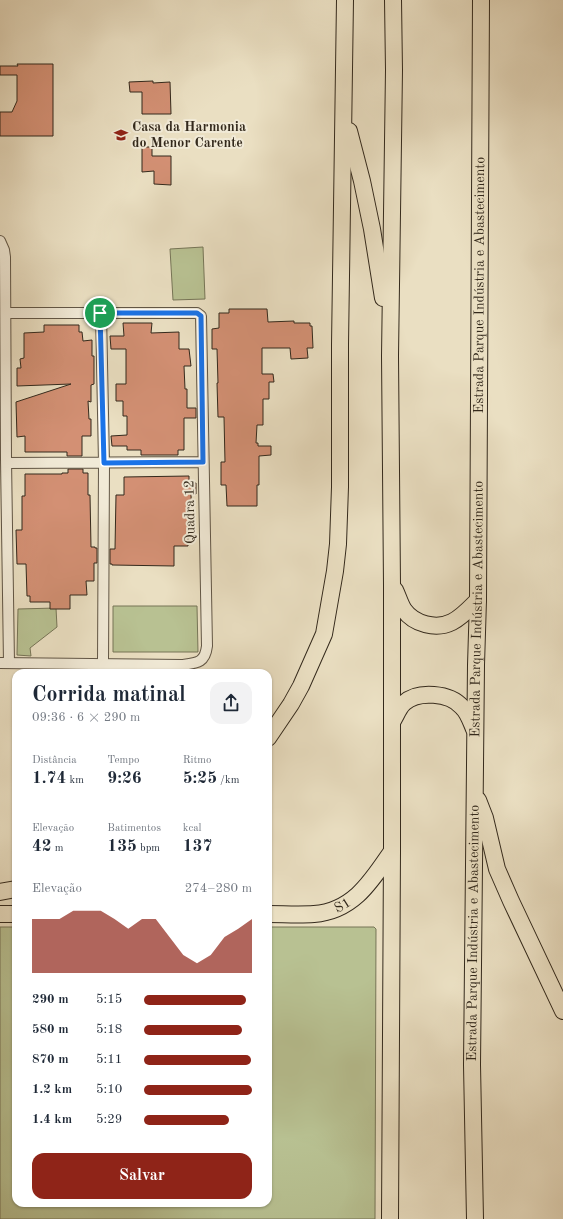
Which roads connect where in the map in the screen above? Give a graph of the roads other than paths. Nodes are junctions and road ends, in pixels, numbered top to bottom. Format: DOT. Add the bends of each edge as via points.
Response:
graph roads {
  1 [pos="345,0"];
  2 [pos="393,0"];
  3 [pos="481,0"];
  4 [pos="344,112"];
  5 [pos="0,241"];
  6 [pos="6,313"];
  7 [pos="100,313"];
  8 [pos="390,356"];
  9 [pos="203,462"];
  10 [pos="6,463"];
  11 [pos="104,463"];
  12 [pos="392,585"];
  13 [pos="478,600"];
  14 [pos="5,663"];
  15 [pos="103,664"];
  16 [pos="392,722"];
  17 [pos="272,732"];
  18 [pos="476,732"];
  19 [pos="474,791"];
  20 [pos="392,851"];
  21 [pos="12,890"];
  22 [pos="0,892"];
  23 [pos="0,914"];
  24 [pos="12,914"];
  25 [pos="272,914"];
  26 [pos="563,1011"];
  27 [pos="390,1219"];
  28 [pos="475,1219"];
  1 -- 4 [label="highway"];
  2 -- 8 [label="highway"];
  3 -- 13 [label="highway, Estrada Parque Indústria e Abastecimento"];
  4 -- 8 [label="highway" via="372,228"];
  4 -- 17 [label="highway" via="338,551 324,634 301,686"];
  5 -- 6 [label="street, Quadra 12" via="5,256"];
  6 -- 7 [label="street, Quadra 12"];
  6 -- 10 [label="street, Quadra 12"];
  7 -- 9 [label="street, Quadra 12" via="197,313 201,316"];
  7 -- 11 [label="street"];
  8 -- 12 [label="highway"];
  9 -- 11 [label="street"];
  9 -- 15 [label="street, Quadra 12" via="206,653 196,663 182,665"];
  10 -- 11 [label="street"];
  10 -- 14 [label="street, Quadra 12"];
  11 -- 15 [label="street"];
  12 -- 13 [label="highway" via="404,609 410,616 426,625 450,623"];
  12 -- 16 [label="highway"];
  13 -- 18 [label="highway, Estrada Parque Indústria e Abastecimento"];
  14 -- 15 [label="street, Quadra 12"];
  16 -- 18 [label="highway" via="404,702 415,697 439,695 457,701 464,708"];
  16 -- 20 [label="highway"];
  18 -- 19 [label="highway, Estrada Parque Indústria e Abastecimento"];
  19 -- 26 [label="highway" via="485,818 497,869"];
  19 -- 28 [label="highway, Estrada Parque Indústria e Abastecimento" via="472,1065"];
  20 -- 25 [label="highway, S1" via="371,882 346,904 315,914"];
  20 -- 27 [label="highway"];
  21 -- 22 [label="highway"];
  23 -- 24 [label="highway"];
}
